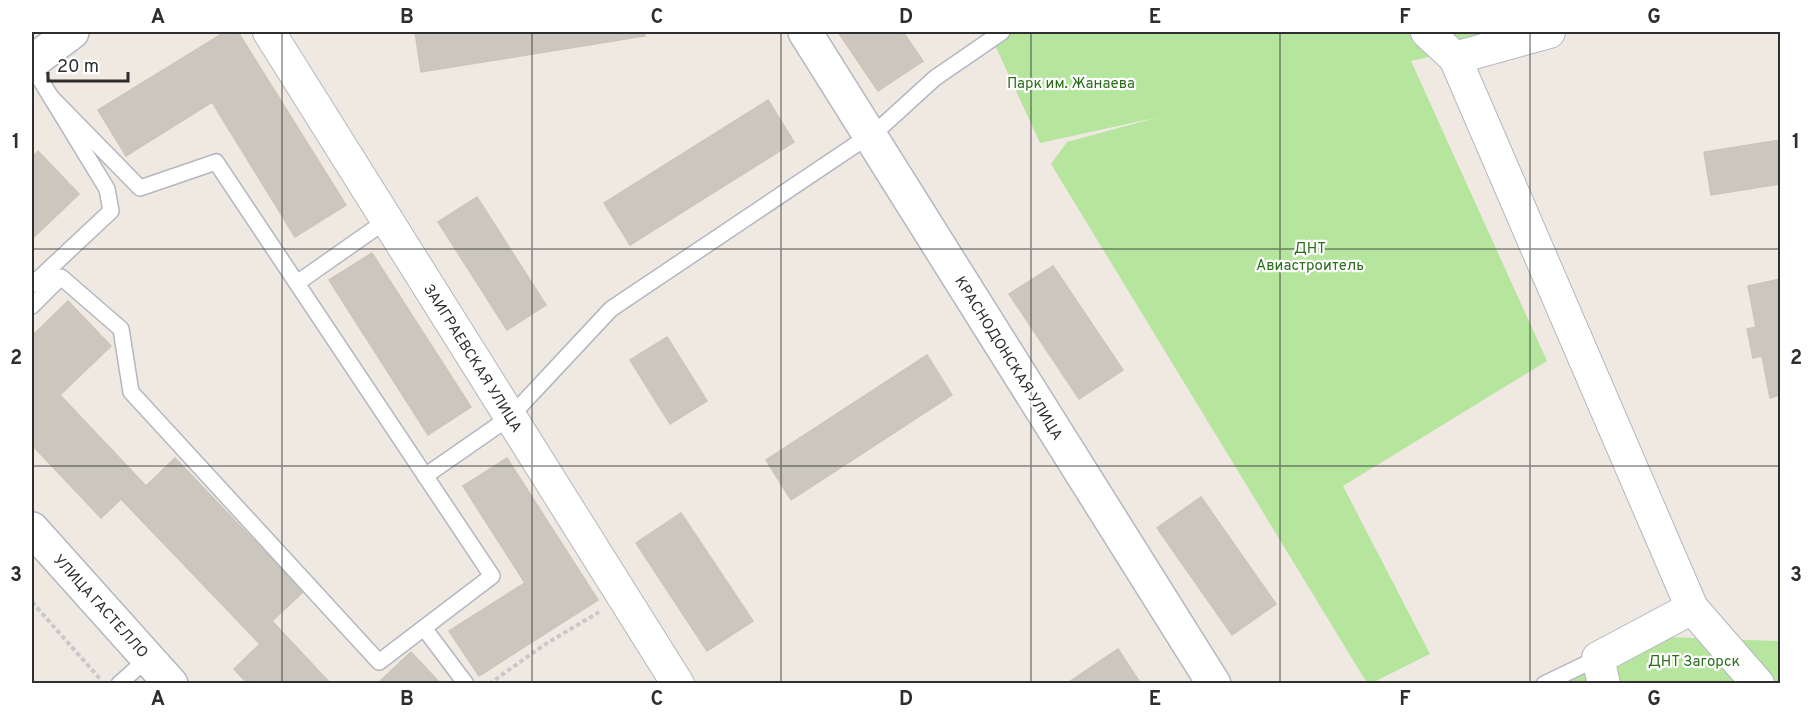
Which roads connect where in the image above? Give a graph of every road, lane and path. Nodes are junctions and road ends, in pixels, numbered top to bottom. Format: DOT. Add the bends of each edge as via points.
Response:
graph roads {
  1 [pos="72,32"];
  2 [pos="269,32"];
  3 [pos="805,32"];
  4 [pos="1002,32"];
  5 [pos="1427,32"];
  6 [pos="1549,32"];
  7 [pos="1455,58"];
  8 [pos="32,64"];
  9 [pos="50,96"];
  10 [pos="869,134"];
  11 [pos="387,220"];
  12 [pos="297,283"];
  13 [pos="32,285"];
  14 [pos="32,306"];
  15 [pos="510,417"];
  16 [pos="425,476"];
  17 [pos="32,529"];
  18 [pos="624,597"];
  19 [pos="32,602"];
  20 [pos="1692,608"];
  21 [pos="424,628"];
  22 [pos="148,658"];
  23 [pos="1601,671"];
  24 [pos="103,684"];
  25 [pos="119,684"];
  26 [pos="171,684"];
  27 [pos="466,684"];
  28 [pos="489,684"];
  29 [pos="678,684"];
  30 [pos="1214,684"];
  31 [pos="1544,684"];
  32 [pos="1758,684"];
  1 -- 8 [label="street"];
  2 -- 11 [label="street, ЗАИГРАЕВСКАЯ УЛИЦА"];
  3 -- 10 [label="street, КРАСНОДОНСКАЯ УЛИЦА"];
  4 -- 10 [label="lane" via="935,78"];
  5 -- 7 [label="street"];
  6 -- 7 [label="street"];
  7 -- 20 [label="street"];
  8 -- 9 [label="lane"];
  9 -- 12 [label="lane" via="140,188 216,162"];
  9 -- 13 [label="lane" via="106,189 111,211"];
  10 -- 15 [label="lane" via="611,309"];
  10 -- 30 [label="street, КРАСНОДОНСКАЯ УЛИЦА"];
  11 -- 12 [label="lane"];
  11 -- 15 [label="street, ЗАИГРАЕВСКАЯ УЛИЦА"];
  12 -- 16 [label="lane"];
  14 -- 21 [label="lane" via="61,277 121,329 131,392 379,662"];
  15 -- 16 [label="lane"];
  15 -- 18 [label="street, ЗАИГРАЕВСКАЯ УЛИЦА"];
  16 -- 21 [label="lane" via="492,576"];
  17 -- 22 [label="street, УЛИЦА ГАСТЕЛЛО"];
  18 -- 28 [label="path"];
  18 -- 29 [label="street, ЗАИГРАЕВСКАЯ УЛИЦА"];
  19 -- 24 [label="path"];
  20 -- 23 [label="street"];
  20 -- 32 [label="street"];
  21 -- 27 [label="lane"];
  22 -- 25 [label="lane"];
  22 -- 26 [label="street, УЛИЦА ГАСТЕЛЛО"];
  23 -- 31 [label="lane"];
}
